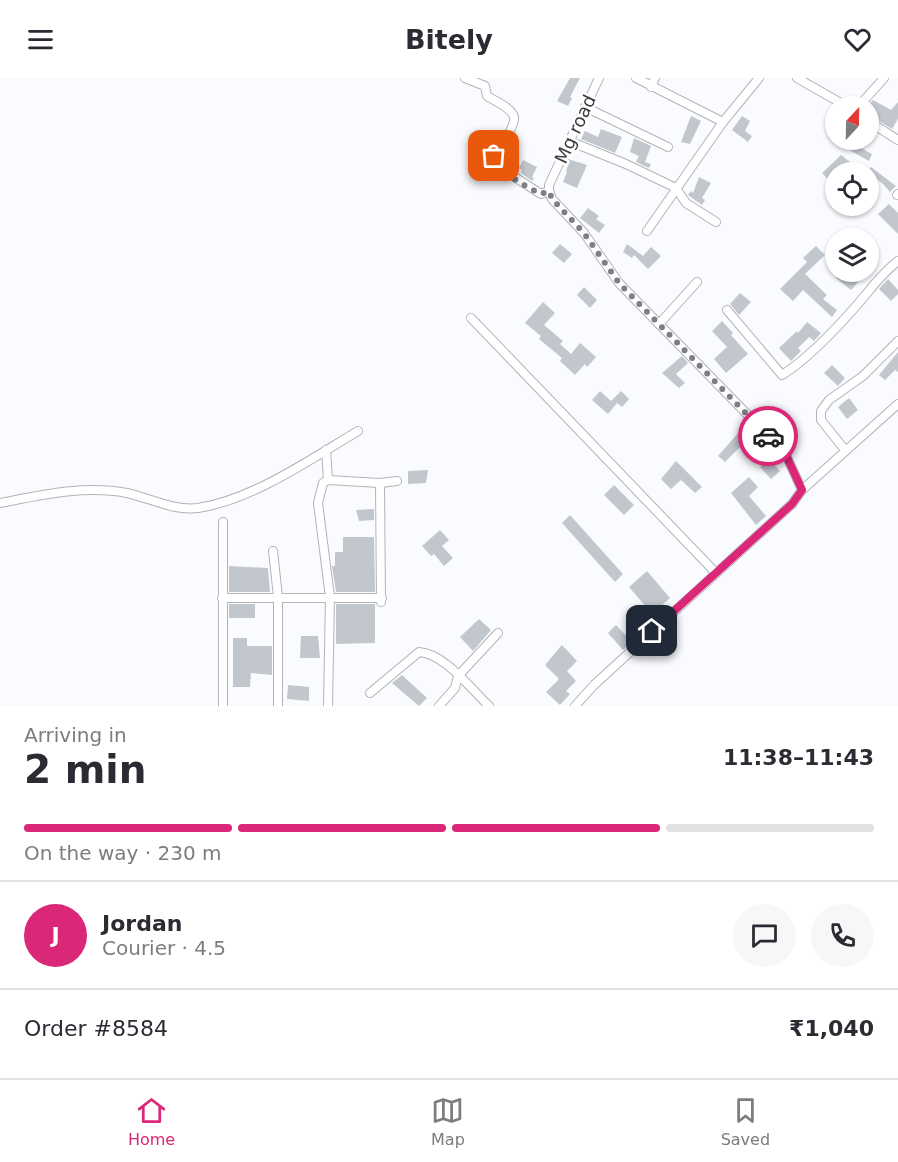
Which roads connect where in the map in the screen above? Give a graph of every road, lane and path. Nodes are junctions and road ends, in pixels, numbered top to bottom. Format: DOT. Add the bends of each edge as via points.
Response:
graph roads {
  1 [pos="465,78"];
  2 [pos="599,78"];
  3 [pos="636,78"];
  4 [pos="655,78"];
  5 [pos="759,78"];
  6 [pos="797,78"];
  7 [pos="884,78"];
  8 [pos="651,87"];
  9 [pos="828,96"];
  10 [pos="868,96"];
  11 [pos="585,108"];
  12 [pos="723,122"];
  13 [pos="879,127"];
  14 [pos="896,136"];
  15 [pos="568,141"];
  16 [pos="668,147"];
  17 [pos="676,188"];
  18 [pos="549,191"];
  19 [pos="716,222"];
  20 [pos="647,231"];
  21 [pos="898,261"];
  22 [pos="697,282"];
  23 [pos="727,310"];
  24 [pos="471,318"];
  25 [pos="659,324"];
  26 [pos="898,341"];
  27 [pos="898,404"];
  28 [pos="358,431"];
  29 [pos="326,450"];
  30 [pos="845,450"];
  31 [pos="328,480"];
  32 [pos="397,481"];
  33 [pos="380,483"];
  34 [pos="802,490"];
  35 [pos="0,503"];
  36 [pos="223,522"];
  37 [pos="273,551"];
  38 [pos="716,573"];
  39 [pos="278,597"];
  40 [pos="330,597"];
  41 [pos="222,598"];
  42 [pos="498,633"];
  43 [pos="458,676"];
  44 [pos="370,693"];
  45 [pos="223,706"];
  46 [pos="278,706"];
  47 [pos="328,706"];
  48 [pos="439,706"];
  49 [pos="489,706"];
  50 [pos="575,706"];
  1 -- 18 [label="street" via="485,86 487,96 514,117 514,124 494,156 495,163 533,190 541,194"];
  2 -- 11 [label="street, Mg road"];
  3 -- 8 [label="street"];
  4 -- 8 [label="street"];
  5 -- 12 [label="street"];
  6 -- 9 [label="street"];
  7 -- 10 [label="street"];
  8 -- 12 [label="street"];
  11 -- 15 [label="street, Mg road"];
  11 -- 16 [label="street"];
  12 -- 17 [label="street"];
  13 -- 14 [label="street"];
  15 -- 17 [label="street"];
  15 -- 18 [label="street, Mg road"];
  17 -- 19 [label="street" via="686,203"];
  17 -- 20 [label="street"];
  18 -- 25 [label="street" via="619,283"];
  21 -- 23 [label="street" via="807,357 782,375"];
  22 -- 25 [label="street"];
  24 -- 38 [label="street"];
  25 -- 34 [label="street" via="785,453"];
  26 -- 30 [label="street" via="821,411 821,420"];
  27 -- 30 [label="street"];
  28 -- 29 [label="street"];
  29 -- 31 [label="street"];
  29 -- 35 [label="street" via="233,499 196,508 89,489"];
  30 -- 34 [label="street"];
  31 -- 33 [label="street"];
  31 -- 40 [label="street" via="323,483 318,503"];
  32 -- 33 [label="street"];
  33 -- 40 [label="street" via="382,600"];
  34 -- 38 [label="street" via="792,504"];
  36 -- 41 [label="street"];
  37 -- 39 [label="street"];
  38 -- 50 [label="street"];
  39 -- 40 [label="street"];
  39 -- 41 [label="street"];
  39 -- 46 [label="street"];
  40 -- 47 [label="street"];
  41 -- 45 [label="street"];
  42 -- 43 [label="street"];
  43 -- 44 [label="street" via="441,659 419,651"];
  43 -- 48 [label="street" via="455,688"];
  43 -- 49 [label="street"];
}
